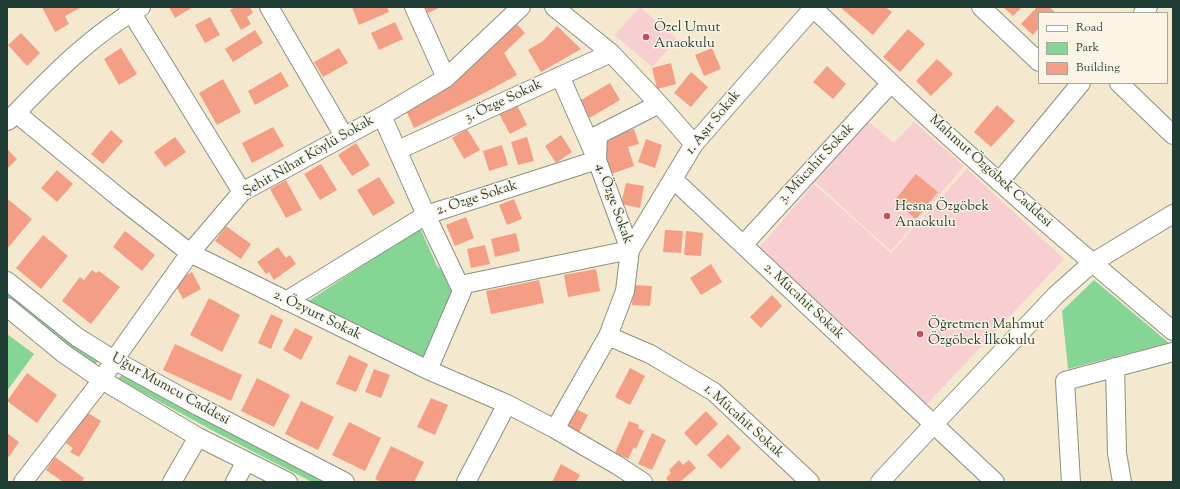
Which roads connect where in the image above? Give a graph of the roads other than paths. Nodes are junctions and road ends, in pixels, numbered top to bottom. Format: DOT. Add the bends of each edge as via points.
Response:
graph roads {
  1 [pos="269,7"];
  2 [pos="414,7"];
  3 [pos="521,7"];
  4 [pos="554,7"];
  5 [pos="813,7"];
  6 [pos="982,7"];
  7 [pos="133,9"];
  8 [pos="611,53"];
  9 [pos="1038,61"];
  10 [pos="560,76"];
  11 [pos="446,78"];
  12 [pos="891,83"];
  13 [pos="1120,84"];
  14 [pos="1071,86"];
  15 [pos="659,104"];
  16 [pos="382,116"];
  17 [pos="11,117"];
  18 [pos="1173,135"];
  19 [pos="344,136"];
  20 [pos="694,144"];
  21 [pos="398,150"];
  22 [pos="597,160"];
  23 [pos="673,179"];
  24 [pos="999,182"];
  25 [pos="242,192"];
  26 [pos="1173,214"];
  27 [pos="426,215"];
  28 [pos="743,245"];
  29 [pos="630,250"];
  30 [pos="190,254"];
  31 [pos="1092,263"];
  32 [pos="7,281"];
  33 [pos="460,284"];
  34 [pos="286,301"];
  35 [pos="7,307"];
  36 [pos="1173,331"];
  37 [pos="608,336"];
  38 [pos="1173,352"];
  39 [pos="114,360"];
  40 [pos="1115,367"];
  41 [pos="428,370"];
  42 [pos="102,380"];
  43 [pos="507,404"];
  44 [pos="933,424"];
  45 [pos="555,429"];
  46 [pos="198,436"];
  47 [pos="246,461"];
  48 [pos="23,482"];
  49 [pos="172,482"];
  50 [pos="235,482"];
  51 [pos="288,482"];
  52 [pos="344,482"];
  53 [pos="466,482"];
  54 [pos="643,482"];
  55 [pos="810,482"];
  56 [pos="880,482"];
  57 [pos="995,482"];
  58 [pos="1071,482"];
  59 [pos="1122,482"];
  1 -- 19 [label="street"];
  2 -- 11 [label="street"];
  3 -- 11 [label="street, Şehit Nihat Köylü Sokak"];
  4 -- 8 [label="street"];
  5 -- 12 [label="street, Mahmut Özgöbek Caddesi"];
  5 -- 20 [label="street, 1. Aşır Sokak"];
  6 -- 9 [label="street"];
  7 -- 17 [label="street" via="77,52"];
  7 -- 25 [label="street"];
  8 -- 10 [label="street, 3. Özge Sokak"];
  8 -- 15 [label="street"];
  10 -- 21 [label="street, 3. Özge Sokak"];
  10 -- 22 [label="street, 4. Özge Sokak"];
  11 -- 16 [label="street, Şehit Nihat Köylü Sokak"];
  12 -- 24 [label="street, Mahmut Özgöbek Caddesi"];
  12 -- 28 [label="street, 3. Mücahit Sokak"];
  13 -- 18 [label="street"];
  14 -- 24 [label="street"];
  15 -- 20 [label="street"];
  15 -- 22 [label="street" via="598,135"];
  16 -- 19 [label="street, Şehit Nihat Köylü Sokak"];
  16 -- 21 [label="street"];
  17 -- 30 [label="street, 2. Özyurt Sokak"];
  19 -- 25 [label="street, Şehit Nihat Köylü Sokak"];
  20 -- 23 [label="street, 1. Aşır Sokak"];
  21 -- 27 [label="street"];
  22 -- 27 [label="street, 2. Özge Sokak"];
  22 -- 29 [label="street, 4. Özge Sokak"];
  23 -- 28 [label="street, 2. Mücahit Sokak"];
  23 -- 29 [label="street, 1. Aşır Sokak"];
  24 -- 31 [label="street, Mahmut Özgöbek Caddesi"];
  25 -- 30 [label="street, Şehit Nihat Köylü Sokak"];
  26 -- 31 [label="street"];
  27 -- 33 [label="street"];
  27 -- 34 [label="street, 2. Özge Sokak"];
  28 -- 44 [label="street, 2. Mücahit Sokak"];
  29 -- 33 [label="street"];
  29 -- 37 [label="street, 4. Özge Sokak" via="625,291"];
  30 -- 34 [label="street, 2. Özyurt Sokak"];
  30 -- 39 [label="street, Şehit Nihat Köylü Sokak"];
  31 -- 36 [label="street, Mahmut Özgöbek Caddesi"];
  31 -- 44 [label="street" via="1056,295"];
  32 -- 39 [label="street, Uğur Mumcu Caddesi" via="77,337"];
  33 -- 41 [label="street" via="462,291"];
  34 -- 41 [label="street, 2. Özyurt Sokak"];
  35 -- 42 [label="street, Uğur Mumcu Caddesi" via="63,353"];
  37 -- 45 [label="street, 4. Özge Sokak"];
  37 -- 55 [label="street, 1. Mücahit Sokak" via="650,354 714,392"];
  38 -- 40 [label="street"];
  39 -- 42 [label="street, Şehit Nihat Köylü Sokak"];
  39 -- 52 [label="street, Uğur Mumcu Caddesi"];
  40 -- 58 [label="street" via="1065,380"];
  40 -- 59 [label="street" via="1117,453"];
  41 -- 43 [label="street, 2. Özyurt Sokak"];
  42 -- 46 [label="street, Uğur Mumcu Caddesi"];
  42 -- 48 [label="street, Şehit Nihat Köylü Sokak"];
  43 -- 45 [label="street, 2. Özyurt Sokak"];
  43 -- 53 [label="street"];
  44 -- 56 [label="street"];
  44 -- 57 [label="street, 2. Mücahit Sokak"];
  45 -- 54 [label="street, 2. Özyurt Sokak"];
  46 -- 47 [label="street, Uğur Mumcu Caddesi"];
  46 -- 49 [label="street"];
  47 -- 50 [label="street"];
  47 -- 51 [label="street, Uğur Mumcu Caddesi"];
}
